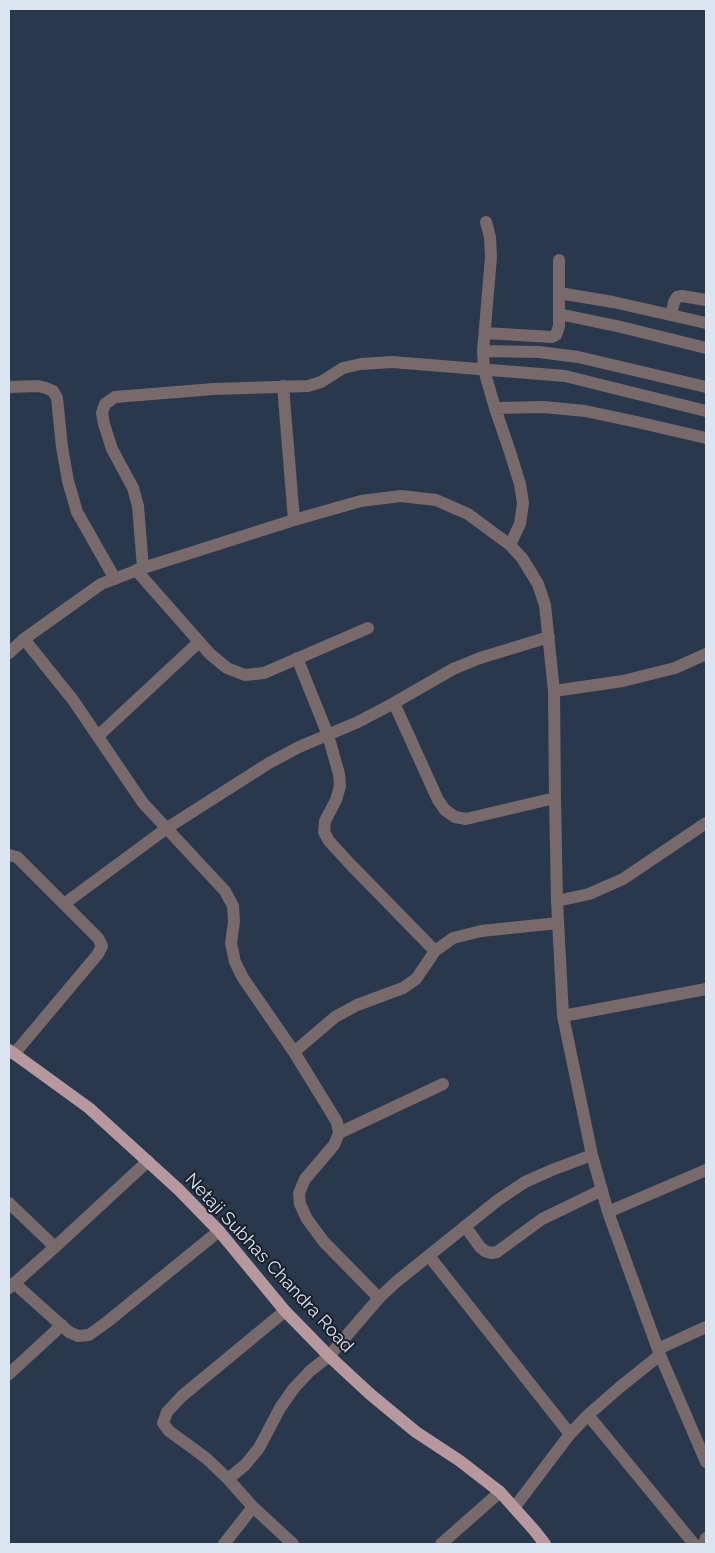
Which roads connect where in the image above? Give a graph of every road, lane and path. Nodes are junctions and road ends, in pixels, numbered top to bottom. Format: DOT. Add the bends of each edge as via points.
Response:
graph roads {
  1 [pos="486,222"];
  2 [pos="559,260"];
  3 [pos="559,293"];
  4 [pos="706,300"];
  5 [pos="559,314"];
  6 [pos="671,315"];
  7 [pos="706,323"];
  8 [pos="485,333"];
  9 [pos="706,348"];
  10 [pos="483,351"];
  11 [pos="484,370"];
  12 [pos="283,386"];
  13 [pos="9,387"];
  14 [pos="706,387"];
  15 [pos="495,408"];
  16 [pos="706,411"];
  17 [pos="706,438"];
  18 [pos="294,520"];
  19 [pos="510,545"];
  20 [pos="139,569"];
  21 [pos="115,579"];
  22 [pos="368,628"];
  23 [pos="549,636"];
  24 [pos="24,639"];
  25 [pos="199,642"];
  26 [pos="9,653"];
  27 [pos="706,654"];
  28 [pos="297,658"];
  29 [pos="554,691"];
  30 [pos="394,703"];
  31 [pos="328,735"];
  32 [pos="98,736"];
  33 [pos="555,798"];
  34 [pos="706,824"];
  35 [pos="167,828"];
  36 [pos="9,855"];
  37 [pos="557,901"];
  38 [pos="64,904"];
  39 [pos="558,923"];
  40 [pos="435,951"];
  41 [pos="706,989"];
  42 [pos="563,1016"];
  43 [pos="12,1052"];
  44 [pos="294,1052"];
  45 [pos="443,1084"];
  46 [pos="339,1133"];
  47 [pos="592,1155"];
  48 [pos="148,1161"];
  49 [pos="706,1170"];
  50 [pos="602,1190"];
  51 [pos="9,1203"];
  52 [pos="608,1212"];
  53 [pos="465,1226"];
  54 [pos="219,1231"];
  55 [pos="56,1247"];
  56 [pos="429,1256"];
  57 [pos="11,1285"];
  58 [pos="379,1298"];
  59 [pos="285,1310"];
  60 [pos="62,1325"];
  61 [pos="706,1327"];
  62 [pos="659,1352"];
  63 [pos="329,1356"];
  64 [pos="9,1374"];
  65 [pos="588,1415"];
  66 [pos="570,1434"];
  67 [pos="706,1462"];
  68 [pos="228,1479"];
  69 [pos="500,1492"];
  70 [pos="253,1507"];
  71 [pos="514,1508"];
  72 [pos="706,1538"];
  73 [pos="224,1544"];
  74 [pos="293,1544"];
  75 [pos="441,1544"];
  76 [pos="545,1544"];
  77 [pos="694,1544"];
  78 [pos="704,1544"];
  1 -- 8 [label="street" via="491,256"];
  2 -- 3 [label="street"];
  3 -- 5 [label="street"];
  3 -- 6 [label="street"];
  4 -- 6 [label="street" via="677,297"];
  5 -- 8 [label="street" via="558,332 552,337"];
  5 -- 9 [label="street"];
  6 -- 7 [label="street"];
  8 -- 10 [label="street"];
  10 -- 11 [label="street"];
  10 -- 14 [label="street" via="539,352 578,357"];
  11 -- 12 [label="street" via="392,362 361,364 343,368 308,386"];
  11 -- 15 [label="street"];
  11 -- 16 [label="street" via="565,376"];
  12 -- 18 [label="street"];
  12 -- 20 [label="street" via="115,397 105,404 102,413 112,449 133,488 138,506"];
  13 -- 21 [label="street" via="38,386 53,391 57,398 65,464 77,512"];
  15 -- 17 [label="street" via="544,407 585,411"];
  15 -- 19 [label="street" via="523,503 520,524"];
  18 -- 19 [label="street" via="360,501 401,496 436,500 468,514"];
  18 -- 20 [label="street"];
  19 -- 23 [label="street" via="538,584 545,605"];
  20 -- 21 [label="street"];
  20 -- 25 [label="street"];
  21 -- 24 [label="street" via="102,584"];
  22 -- 28 [label="street"];
  23 -- 29 [label="street"];
  23 -- 30 [label="street" via="453,669"];
  24 -- 26 [label="street"];
  24 -- 32 [label="street"];
  25 -- 28 [label="street" via="227,668 245,676 264,673"];
  25 -- 32 [label="street"];
  27 -- 29 [label="street" via="675,668 623,681"];
  28 -- 31 [label="street"];
  29 -- 33 [label="street"];
  30 -- 31 [label="street"];
  30 -- 33 [label="street" via="438,800 455,817 466,819"];
  31 -- 35 [label="street" via="268,763"];
  31 -- 40 [label="street" via="340,786 324,832 351,865"];
  32 -- 35 [label="street" via="143,803"];
  33 -- 37 [label="street"];
  34 -- 37 [label="street" via="623,879 589,894"];
  35 -- 38 [label="street"];
  35 -- 44 [label="street" via="225,891 233,906 235,962"];
  36 -- 38 [label="street" via="18,857"];
  37 -- 39 [label="street"];
  38 -- 43 [label="street" via="102,946"];
  39 -- 40 [label="street" via="481,931 453,938"];
  39 -- 42 [label="street"];
  40 -- 44 [label="street" via="416,978 402,988 356,1005 335,1017"];
  41 -- 42 [label="street"];
  42 -- 47 [label="street"];
  43 -- 48 [label="main road, Netaji Subhas Chandra Road" via="89,1108"];
  44 -- 46 [label="street" via="337,1122"];
  45 -- 46 [label="street"];
  46 -- 58 [label="street" via="334,1145 305,1179 299,1193 300,1204 324,1242"];
  47 -- 50 [label="street"];
  47 -- 53 [label="street" via="525,1182"];
  48 -- 54 [label="main road, Netaji Subhas Chandra Road"];
  48 -- 55 [label="street"];
  49 -- 52 [label="street"];
  50 -- 52 [label="street"];
  50 -- 53 [label="street" via="542,1219 497,1252 485,1251"];
  51 -- 55 [label="street"];
  52 -- 62 [label="street"];
  53 -- 56 [label="street"];
  54 -- 59 [label="main road, Netaji Subhas Chandra Road"];
  54 -- 60 [label="street" via="89,1335 78,1336"];
  55 -- 57 [label="street"];
  56 -- 58 [label="street"];
  56 -- 66 [label="street"];
  57 -- 60 [label="street"];
  58 -- 63 [label="street"];
  59 -- 63 [label="main road, Netaji Subhas Chandra Road"];
  59 -- 68 [label="street" via="182,1396 164,1417 163,1423 169,1431"];
  60 -- 64 [label="street"];
  61 -- 62 [label="street"];
  62 -- 65 [label="street"];
  62 -- 67 [label="street"];
  63 -- 68 [label="street" via="294,1388 259,1448"];
  63 -- 69 [label="main road, Netaji Subhas Chandra Road" via="408,1426"];
  65 -- 66 [label="street"];
  65 -- 77 [label="street"];
  66 -- 71 [label="street"];
  68 -- 70 [label="street"];
  69 -- 71 [label="main road, Netaji Subhas Chandra Road"];
  69 -- 75 [label="street"];
  70 -- 73 [label="street"];
  70 -- 74 [label="street"];
  71 -- 76 [label="main road, Netaji Subhas Chandra Road"];
  72 -- 78 [label="street"];
}
